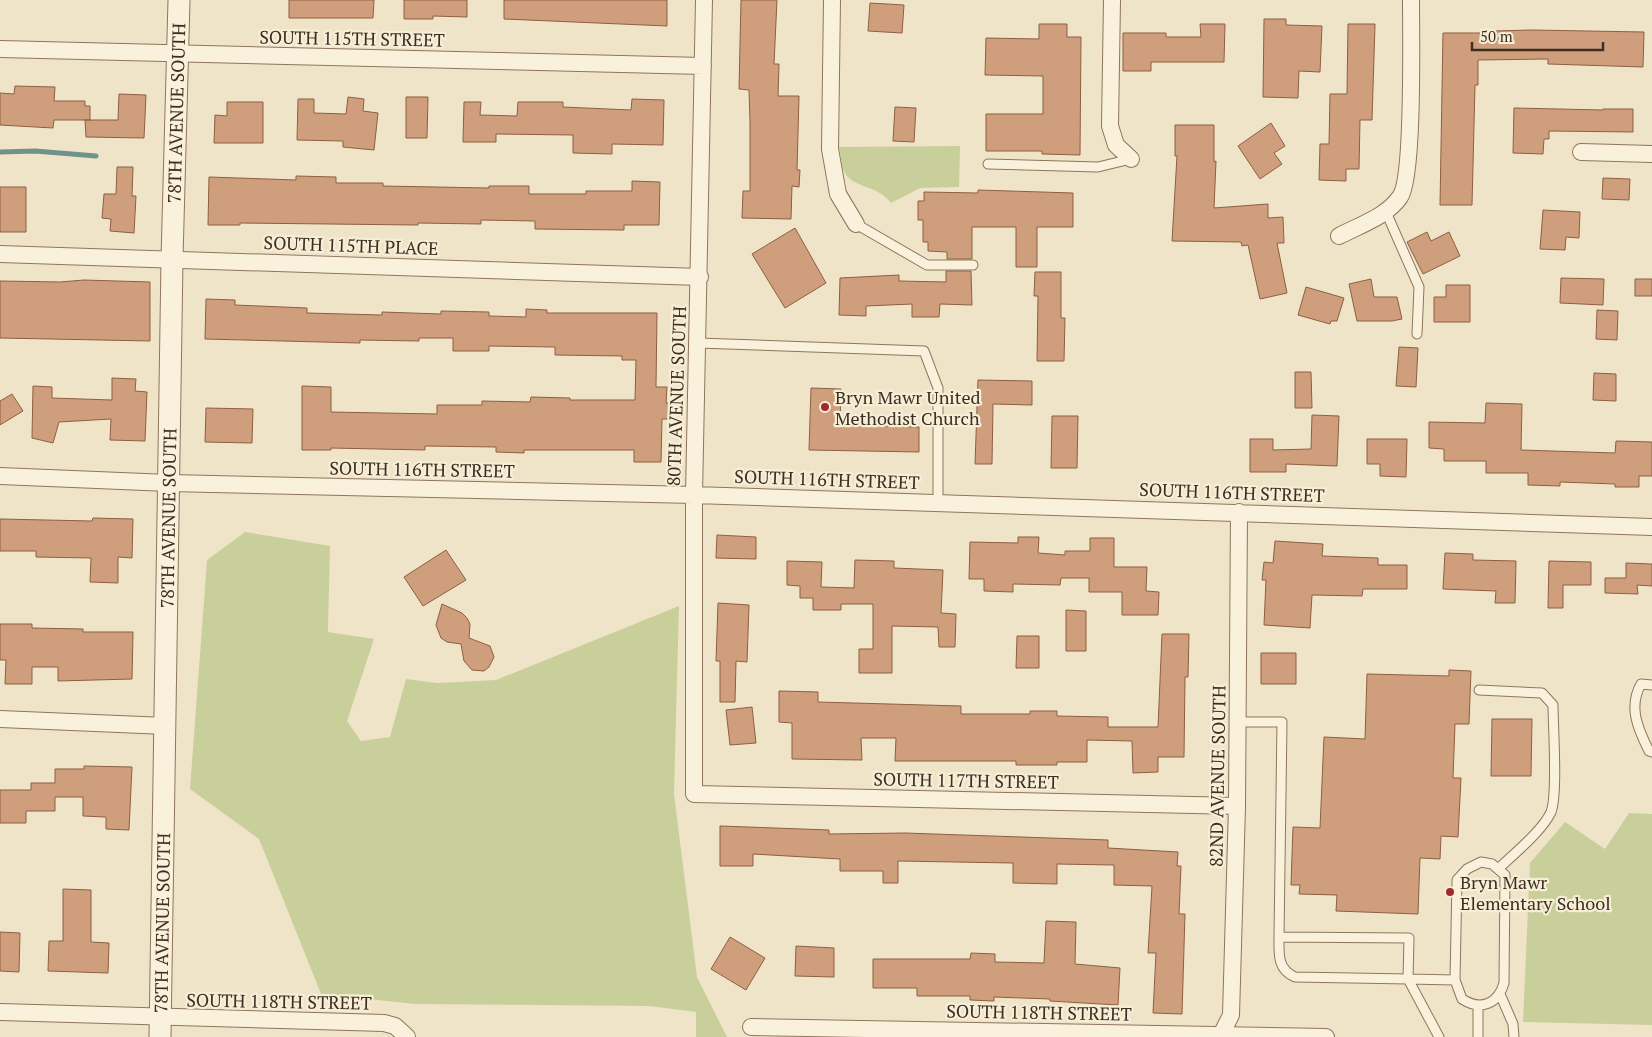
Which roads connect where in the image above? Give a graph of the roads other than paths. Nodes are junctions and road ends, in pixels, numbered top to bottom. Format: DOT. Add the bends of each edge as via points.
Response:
graph roads {
  1 [pos="179,0"];
  2 [pos="704,0"];
  3 [pos="832,0"];
  4 [pos="1112,0"];
  5 [pos="1411,0"];
  6 [pos="0,49"];
  7 [pos="178,54"];
  8 [pos="703,66"];
  9 [pos="1581,152"];
  10 [pos="1652,154"];
  11 [pos="1131,159"];
  12 [pos="988,164"];
  13 [pos="1386,212"];
  14 [pos="856,224"];
  15 [pos="1339,236"];
  16 [pos="0,254"];
  17 [pos="172,259"];
  18 [pos="973,265"];
  19 [pos="700,277"];
  20 [pos="1417,334"];
  21 [pos="698,344"];
  22 [pos="0,476"];
  23 [pos="169,483"];
  24 [pos="694,495"];
  25 [pos="938,503"];
  26 [pos="1239,512"];
  27 [pos="1652,527"];
  28 [pos="1652,685"];
  29 [pos="1479,690"];
  30 [pos="0,719"];
  31 [pos="1238,722"];
  32 [pos="166,726"];
  33 [pos="1652,752"];
  34 [pos="694,794"];
  35 [pos="1237,806"];
  36 [pos="1499,868"];
  37 [pos="1279,937"];
  38 [pos="1408,980"];
  39 [pos="1455,980"];
  40 [pos="1500,994"];
  41 [pos="1478,1006"];
  42 [pos="0,1012"];
  43 [pos="751,1027"];
  44 [pos="161,1028"];
  45 [pos="406,1035"];
  46 [pos="1106,1035"];
  47 [pos="1220,1037"];
  48 [pos="1308,1037"];
  49 [pos="1326,1037"];
  50 [pos="1439,1037"];
  51 [pos="1478,1037"];
  52 [pos="1514,1037"];
  1 -- 7 [label="street, 78TH AVENUE SOUTH"];
  2 -- 8 [label="street, 80TH AVENUE SOUTH"];
  3 -- 14 [label="street" via="830,150 838,194"];
  4 -- 11 [label="street" via="1110,126 1116,145"];
  5 -- 13 [label="street" via="1406,180 1401,196"];
  6 -- 7 [label="street, SOUTH 115TH STREET"];
  7 -- 8 [label="street, SOUTH 115TH STREET"];
  7 -- 17 [label="street, 78TH AVENUE SOUTH"];
  8 -- 19 [label="street, 80TH AVENUE SOUTH"];
  9 -- 10 [label="street"];
  11 -- 12 [label="lane" via="1098,167"];
  13 -- 15 [label="street"];
  13 -- 20 [label="lane" via="1419,287"];
  14 -- 18 [label="lane" via="927,265"];
  16 -- 17 [label="street, SOUTH 115TH PLACE"];
  17 -- 19 [label="street, SOUTH 115TH PLACE"];
  17 -- 23 [label="street, 78TH AVENUE SOUTH"];
  19 -- 21 [label="street, 80TH AVENUE SOUTH"];
  21 -- 24 [label="street, 80TH AVENUE SOUTH"];
  21 -- 25 [label="lane" via="924,351 938,388"];
  22 -- 23 [label="street, SOUTH 116TH STREET"];
  23 -- 24 [label="street, SOUTH 116TH STREET"];
  23 -- 32 [label="street, 78TH AVENUE SOUTH"];
  24 -- 25 [label="street, SOUTH 116TH STREET"];
  24 -- 34 [label="street, 80TH AVENUE SOUTH"];
  25 -- 26 [label="street, SOUTH 116TH STREET"];
  26 -- 27 [label="street, SOUTH 116TH STREET"];
  26 -- 31 [label="street, 82ND AVENUE SOUTH"];
  28 -- 33 [label="lane" via="1641,684 1634,696 1636,725"];
  29 -- 36 [label="lane" via="1542,693 1553,705 1551,812 1530,839"];
  30 -- 32 [label="street"];
  31 -- 35 [label="street, 82ND AVENUE SOUTH"];
  31 -- 37 [label="lane" via="1282,722"];
  32 -- 44 [label="street, 78TH AVENUE SOUTH"];
  34 -- 35 [label="street, SOUTH 117TH STREET"];
  35 -- 47 [label="street, 82ND AVENUE SOUTH" via="1232,1015"];
  36 -- 39 [label="lane" via="1481,862 1473,864 1457,880"];
  36 -- 40 [label="lane" via="1506,884 1504,983"];
  37 -- 38 [label="lane" via="1279,961 1287,974 1295,977"];
  37 -- 38 [label="lane" via="1409,938"];
  38 -- 39 [label="lane"];
  38 -- 50 [label="lane"];
  39 -- 41 [label="lane" via="1462,999"];
  40 -- 41 [label="lane" via="1487,1005"];
  40 -- 52 [label="lane" via="1513,1024"];
  41 -- 51 [label="lane"];
  42 -- 44 [label="street, SOUTH 118TH STREET"];
  43 -- 46 [label="street, SOUTH 118TH STREET"];
  44 -- 45 [label="street, SOUTH 118TH STREET" via="384,1023 395,1026"];
  46 -- 47 [label="street, SOUTH 118TH STREET"];
  47 -- 48 [label="street, SOUTH 118TH STREET"];
  48 -- 49 [label="street, SOUTH 118TH STREET"];
}
